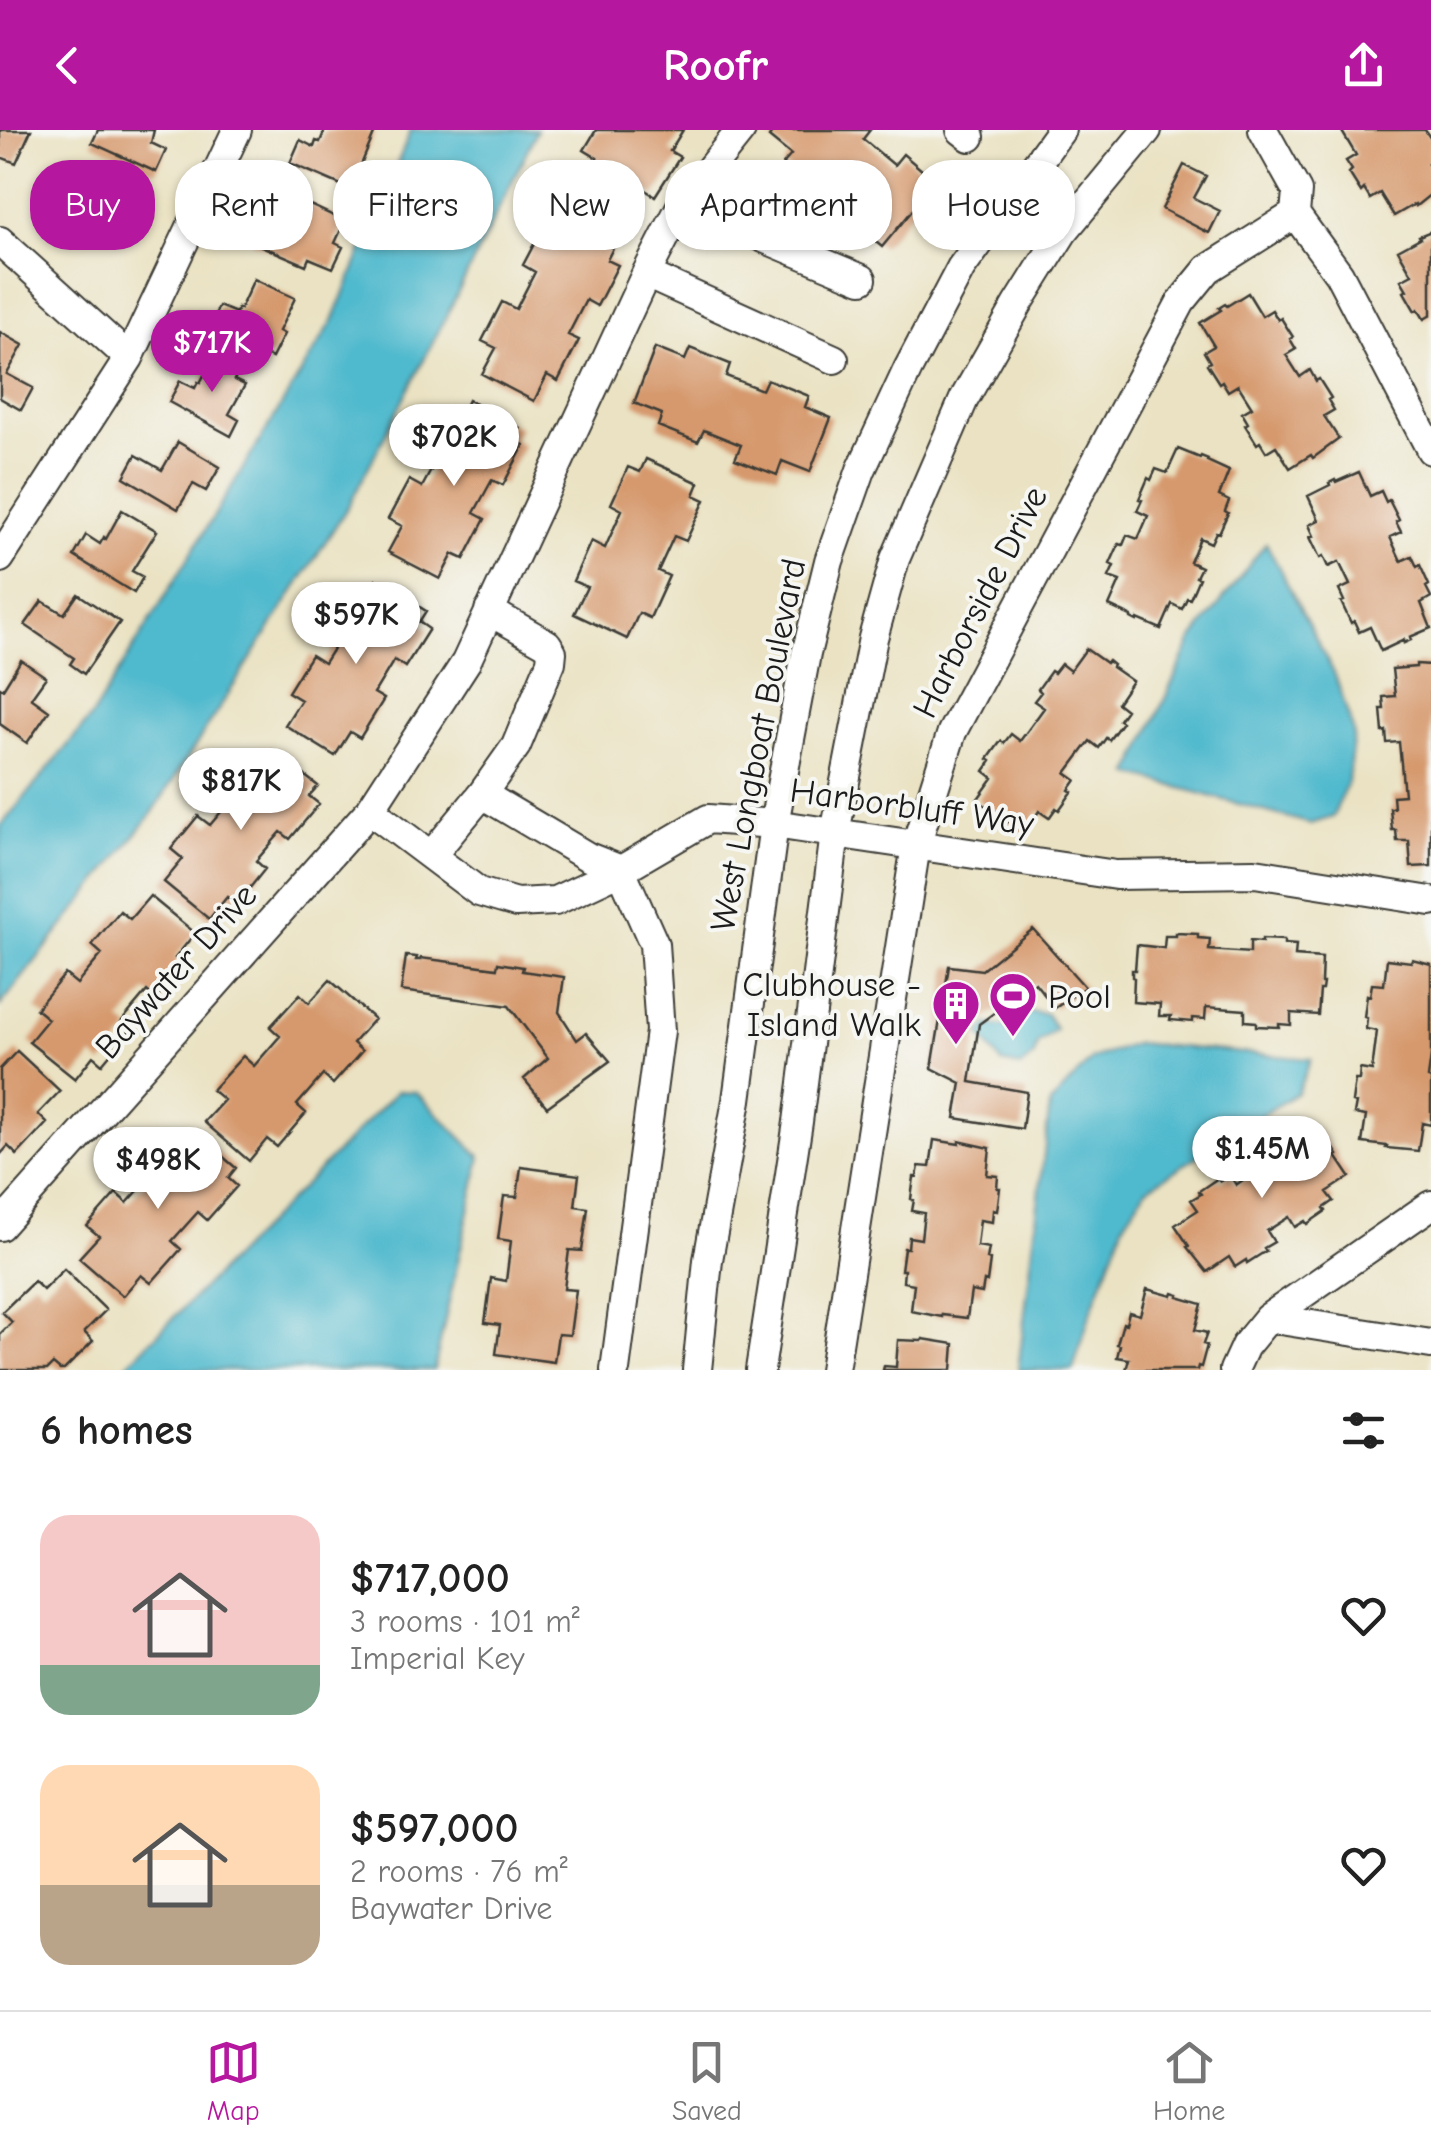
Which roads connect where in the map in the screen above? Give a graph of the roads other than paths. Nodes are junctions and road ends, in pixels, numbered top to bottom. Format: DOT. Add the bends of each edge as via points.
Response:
graph roads {
  1 [pos="237,130"];
  2 [pos="741,130"];
  3 [pos="1061,130"];
  4 [pos="1147,130"];
  5 [pos="1262,130"];
  6 [pos="717,160"];
  7 [pos="1296,214"];
  8 [pos="665,237"];
  9 [pos="0,241"];
  10 [pos="792,250"];
  11 [pos="646,274"];
  12 [pos="862,279"];
  13 [pos="129,358"];
  14 [pos="834,359"];
  15 [pos="1431,450"];
  16 [pos="0,558"];
  17 [pos="489,612"];
  18 [pos="482,794"];
  19 [pos="370,810"];
  20 [pos="774,824"];
  21 [pos="834,834"];
  22 [pos="916,845"];
  23 [pos="431,856"];
  24 [pos="621,870"];
  25 [pos="1431,901"];
  26 [pos="1431,1205"];
  27 [pos="0,1226"];
  28 [pos="1268,1318"];
  29 [pos="1431,1344"];
  30 [pos="615,1370"];
  31 [pos="697,1370"];
  32 [pos="760,1370"];
  33 [pos="834,1370"];
  34 [pos="1234,1370"];
  1 -- 13 [label="street"];
  2 -- 6 [label="street, Baywater Drive"];
  3 -- 20 [label="street, West Longboat Boulevard" via="961,268 861,470 824,579"];
  4 -- 21 [label="street" via="1054,246 964,399 928,479 895,558 873,638"];
  5 -- 7 [label="street" via="1297,191"];
  7 -- 15 [label="street" via="1339,274"];
  7 -- 22 [label="street, Harborside Drive" via="1208,269 1180,302 952,732"];
  8 -- 11 [label="street, Baywater Drive"];
  9 -- 13 [label="street"];
  10 -- 12 [label="street"];
  11 -- 14 [label="street"];
  11 -- 17 [label="street, Baywater Drive"];
  13 -- 16 [label="street"];
  17 -- 18 [label="street" via="552,652 516,746"];
  17 -- 19 [label="street, Baywater Drive" via="466,662"];
  18 -- 23 [label="street"];
  18 -- 24 [label="street"];
  19 -- 23 [label="street, Harborbluff Way"];
  19 -- 27 [label="street, Baywater Drive"];
  20 -- 21 [label="street, Harborbluff Way"];
  20 -- 24 [label="street, Harborbluff Way" via="708,819"];
  20 -- 31 [label="street, West Longboat Boulevard"];
  21 -- 22 [label="street, Harborbluff Way"];
  21 -- 32 [label="street"];
  22 -- 25 [label="street, Harborbluff Way" via="1116,875 1255,874"];
  22 -- 33 [label="street, Harborside Drive"];
  23 -- 24 [label="street, Harborbluff Way" via="479,892 516,903 555,900"];
  24 -- 30 [label="street" via="654,944 660,1031"];
  26 -- 28 [label="street"];
  28 -- 29 [label="street"];
  28 -- 34 [label="street"];
}
